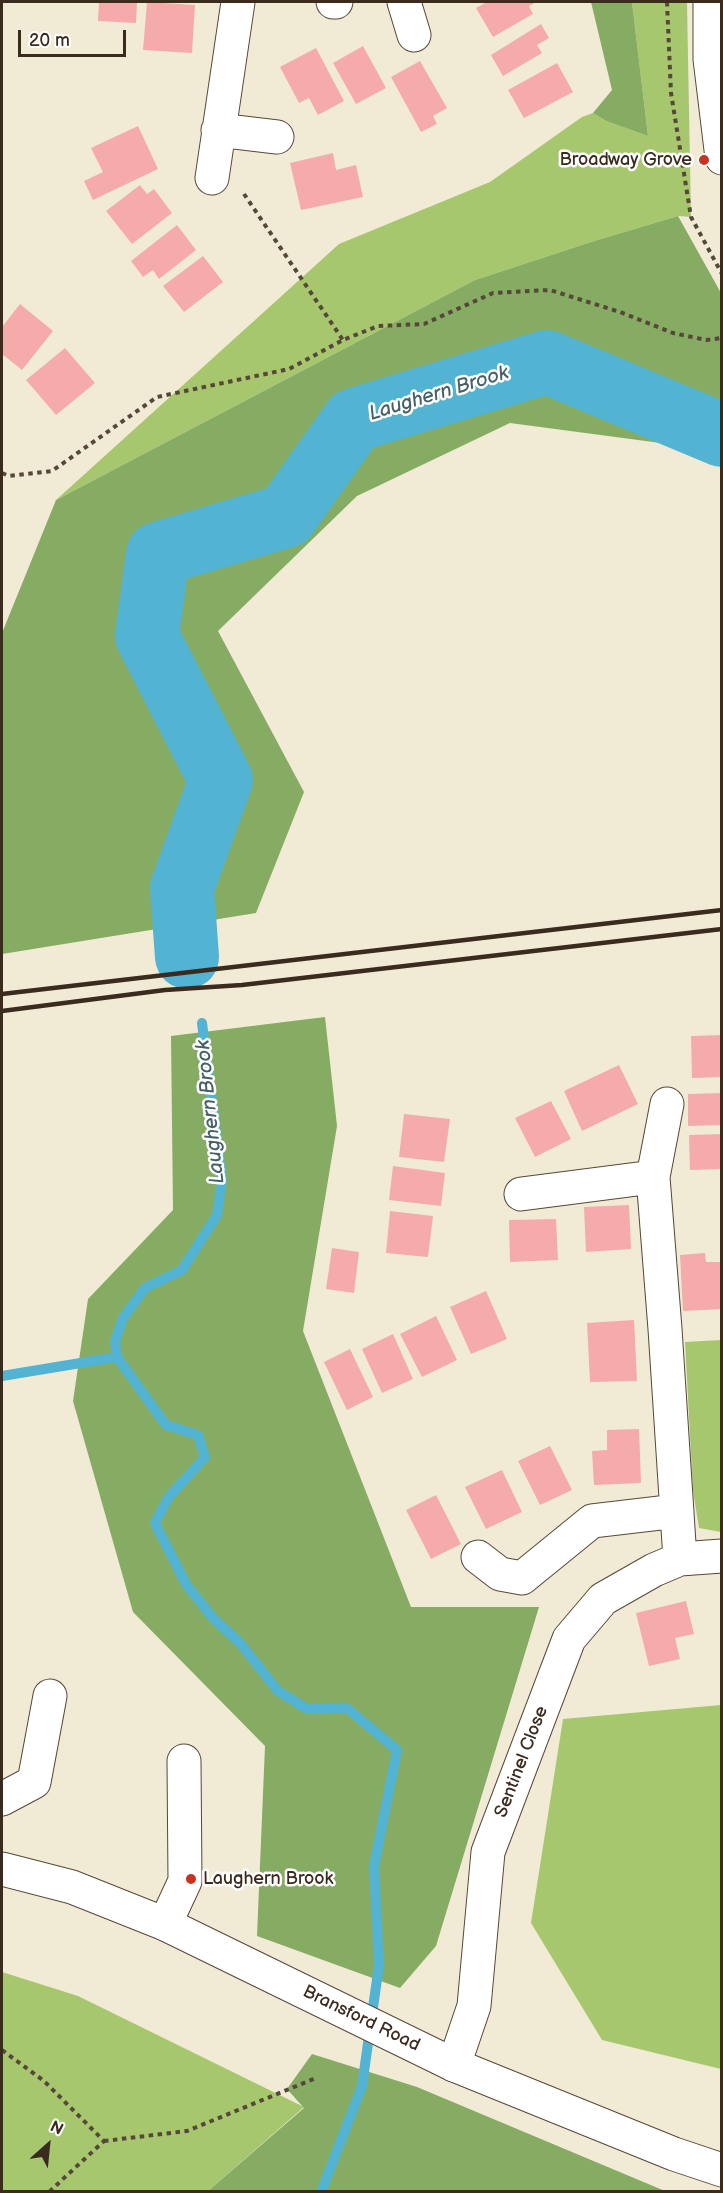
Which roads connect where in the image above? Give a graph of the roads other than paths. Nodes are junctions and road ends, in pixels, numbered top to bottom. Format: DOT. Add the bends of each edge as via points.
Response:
graph roads {
  1 [pos="238,2"];
  2 [pos="404,2"];
  3 [pos="710,2"];
  4 [pos="722,6"];
  5 [pos="414,35"];
  6 [pos="710,39"];
  7 [pos="218,130"];
  8 [pos="277,137"];
  9 [pos="722,158"];
  10 [pos="212,178"];
  11 [pos="667,1104"];
  12 [pos="652,1177"];
  13 [pos="521,1194"];
  14 [pos="677,1511"];
  15 [pos="722,1556"];
  16 [pos="478,1557"];
  17 [pos="680,1559"];
  18 [pos="50,1696"];
  19 [pos="184,1761"];
  20 [pos="2,1799"];
  21 [pos="2,1869"];
  22 [pos="165,1924"];
  23 [pos="454,2065"];
  24 [pos="722,2170"];
  1 -- 7 [label="main road"];
  2 -- 5 [label="main road"];
  3 -- 6 [label="main road"];
  4 -- 6 [label="main road"];
  6 -- 9 [label="main road"];
  7 -- 8 [label="main road"];
  7 -- 10 [label="main road"];
  11 -- 12 [label="main road"];
  12 -- 13 [label="main road"];
  12 -- 14 [label="main road"];
  14 -- 16 [label="main road" via="592,1521 522,1578 500,1574"];
  14 -- 17 [label="main road"];
  15 -- 17 [label="main road, Sentinel Close"];
  17 -- 23 [label="main road, Sentinel Close" via="603,1599 569,1639 488,1852 474,2006"];
  18 -- 20 [label="main road" via="34,1782"];
  19 -- 22 [label="main road" via="185,1881"];
  21 -- 22 [label="main road, Bransford Road" via="72,1887"];
  22 -- 23 [label="main road, Bransford Road"];
  23 -- 24 [label="main road, Bransford Road"];
}
